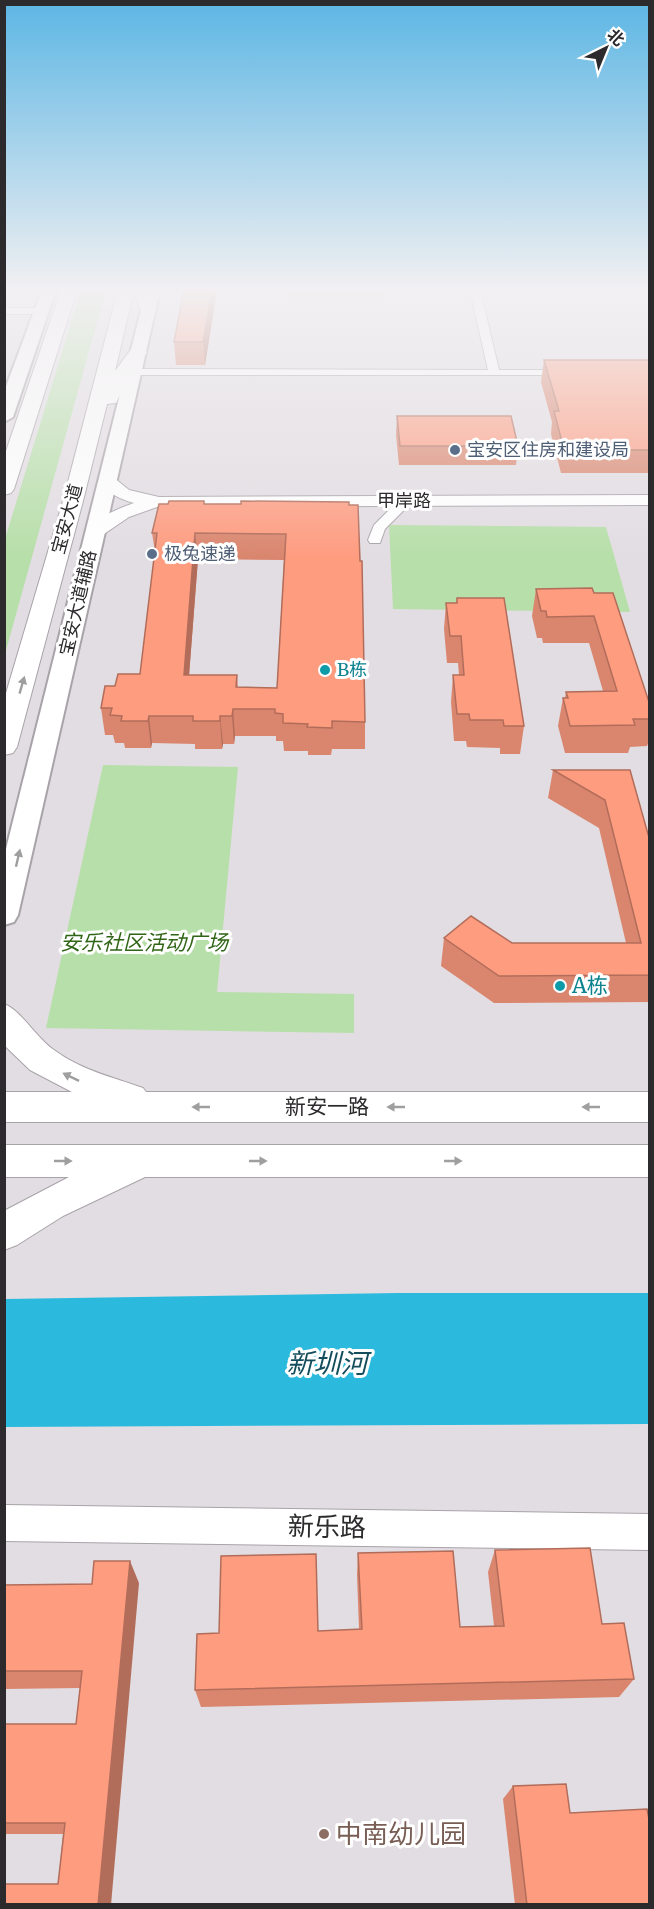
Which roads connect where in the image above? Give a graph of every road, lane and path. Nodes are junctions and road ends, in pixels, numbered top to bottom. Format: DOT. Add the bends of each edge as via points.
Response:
graph roads {
  1 [pos="17,379"];
  2 [pos="21,379"];
  3 [pos="40,379"];
  4 [pos="103,379"];
  5 [pos="119,379"];
  6 [pos="132,379"];
  7 [pos="4,417"];
  8 [pos="16,452"];
  9 [pos="85,452"];
  10 [pos="107,480"];
  11 [pos="4,489"];
  12 [pos="650,500"];
  13 [pos="159,501"];
  14 [pos="396,501"];
  15 [pos="95,532"];
  16 [pos="375,540"];
  17 [pos="5,744"];
  18 [pos="6,903"];
  19 [pos="4,1017"];
  20 [pos="4,1107"];
  21 [pos="167,1107"];
  22 [pos="650,1107"];
  23 [pos="4,1161"];
  24 [pos="146,1161"];
  25 [pos="650,1161"];
  26 [pos="4,1233"];
  27 [pos="4,1523"];
  28 [pos="650,1532"];
  1 -- 7 [label="main road"];
  2 -- 8 [label="main road"];
  3 -- 8 [label="main road"];
  4 -- 9 [label="main road, 宝安大道"];
  5 -- 9 [label="main road"];
  6 -- 10 [label="main road, 宝安大道辅路"];
  8 -- 11 [label="main road"];
  17 -- 9 [label="main road, 宝安大道, one-way"];
  10 -- 13 [label="street" via="118,492"];
  10 -- 15 [label="main road, 宝安大道辅路"];
  12 -- 14 [label="street, 甲岸路"];
  13 -- 14 [label="street, 甲岸路"];
  13 -- 15 [label="street" via="125,512"];
  14 -- 16 [label="street" via="397,510 379,528"];
  18 -- 15 [label="main road, 宝安大道辅路, one-way"];
  21 -- 19 [label="main road, one-way" via="102,1090 52,1067 15,1035"];
  20 -- 21 [label="main road, 新安一路"];
  22 -- 21 [label="main road, 新安一路, one-way"];
  23 -- 24 [label="main road, one-way"];
  24 -- 25 [label="main road, one-way"];
  24 -- 26 [label="main road" via="68,1194"];
  27 -- 28 [label="street, 新乐路"];
}
